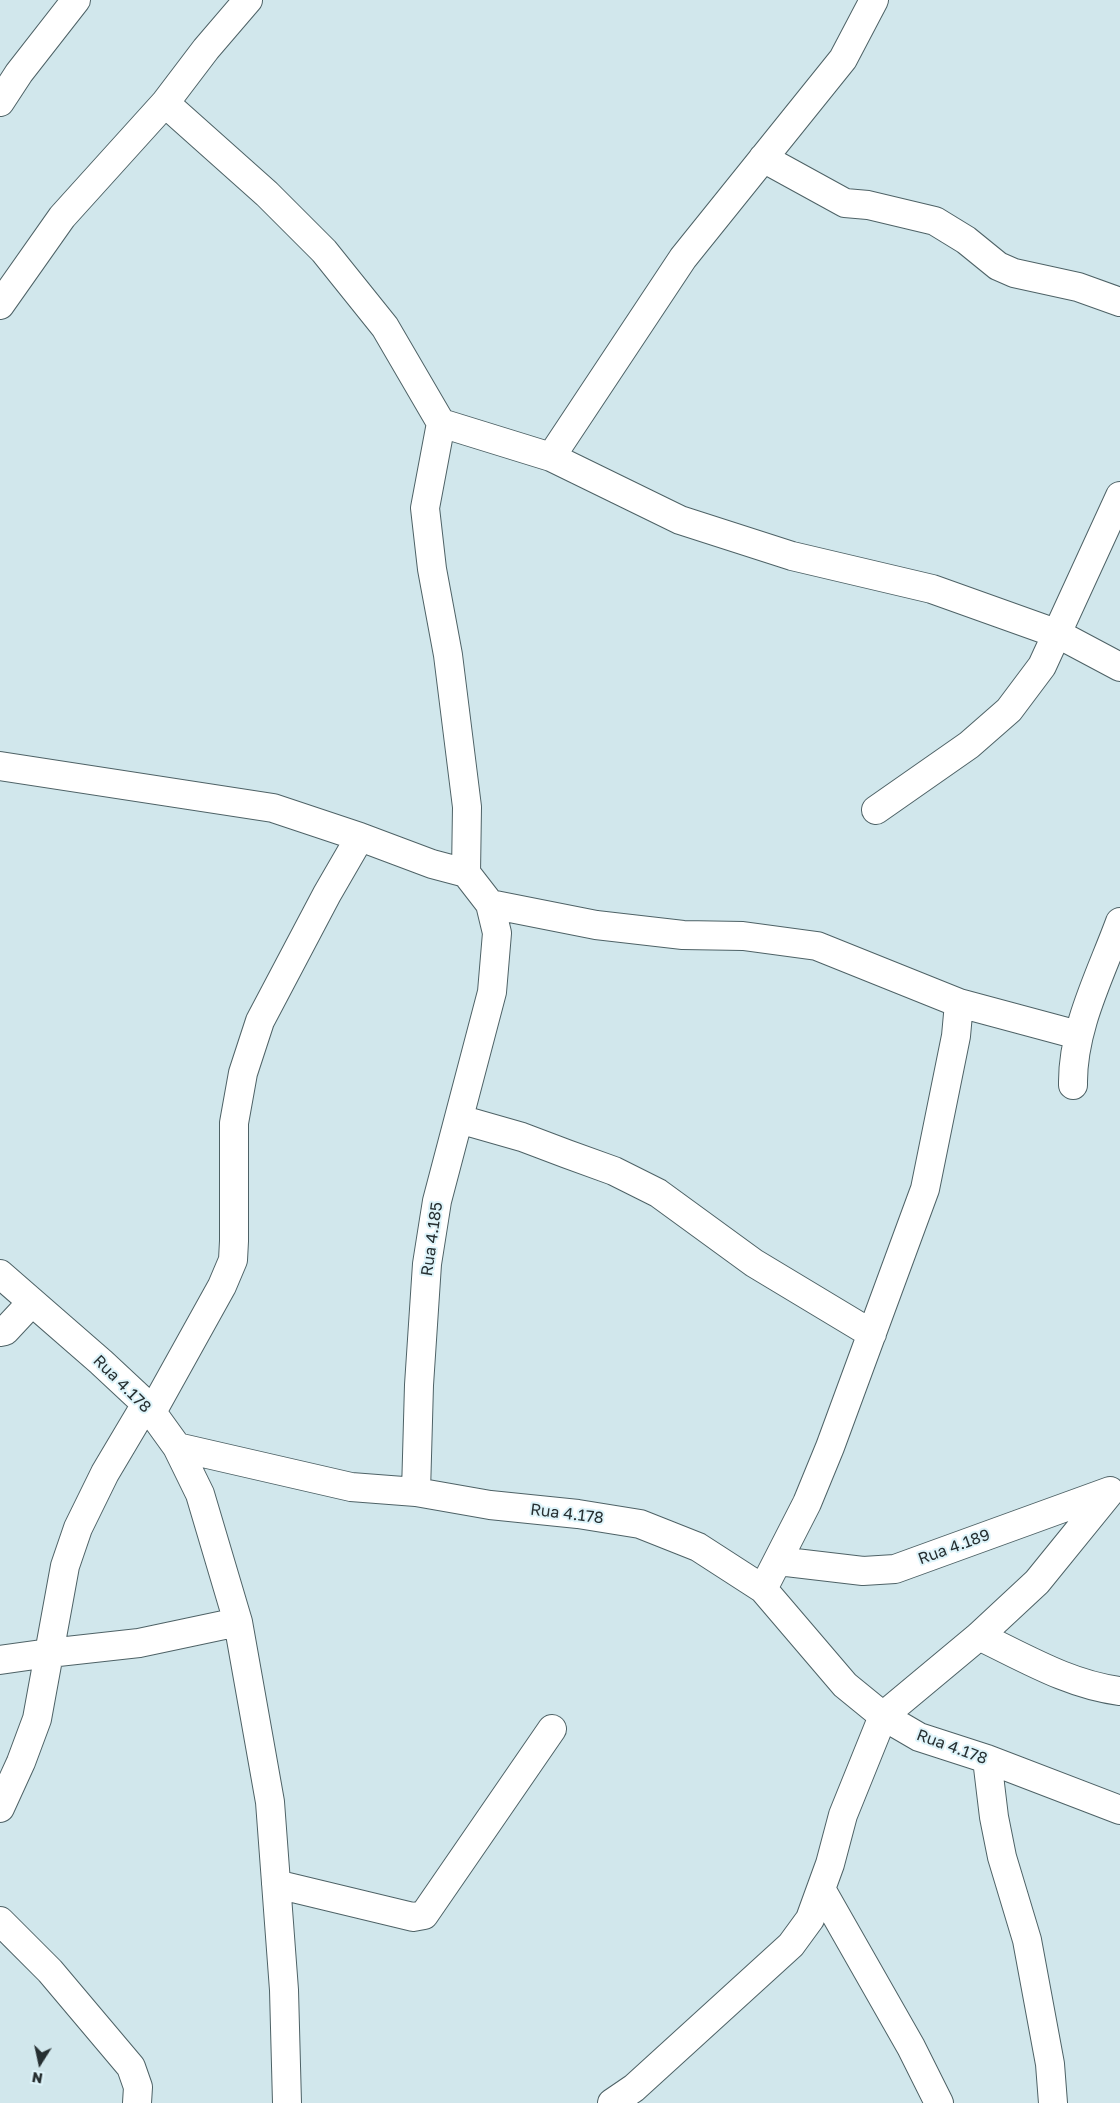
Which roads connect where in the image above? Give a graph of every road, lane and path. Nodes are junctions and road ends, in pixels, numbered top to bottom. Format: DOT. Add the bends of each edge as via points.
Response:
graph roads {
  1 [pos="76,0"];
  2 [pos="248,0"];
  3 [pos="874,0"];
  4 [pos="0,102"];
  5 [pos="165,103"];
  6 [pos="763,158"];
  7 [pos="1120,302"];
  8 [pos="0,305"];
  9 [pos="441,423"];
  10 [pos="551,457"];
  11 [pos="1120,496"];
  12 [pos="1058,634"];
  13 [pos="1120,667"];
  14 [pos="0,766"];
  15 [pos="876,810"];
  16 [pos="360,837"];
  17 [pos="466,873"];
  18 [pos="490,904"];
  19 [pos="1120,922"];
  20 [pos="1112,965"];
  21 [pos="959,1003"];
  22 [pos="1078,1035"];
  23 [pos="1073,1084"];
  24 [pos="458,1119"];
  25 [pos="0,1274"];
  26 [pos="32,1302"];
  27 [pos="0,1332"];
  28 [pos="872,1334"];
  29 [pos="149,1408"];
  30 [pos="177,1447"];
  31 [pos="1115,1486"];
  32 [pos="416,1492"];
  33 [pos="778,1561"];
  34 [pos="763,1589"];
  35 [pos="238,1622"];
  36 [pos="979,1636"];
  37 [pos="49,1653"];
  38 [pos="0,1660"];
  39 [pos="1120,1691"];
  40 [pos="883,1716"];
  41 [pos="552,1729"];
  42 [pos="987,1759"];
  43 [pos="0,1808"];
  44 [pos="1120,1810"];
  45 [pos="276,1884"];
  46 [pos="820,1890"];
  47 [pos="0,1921"];
  48 [pos="136,2103"];
  49 [pos="287,2103"];
  50 [pos="612,2103"];
  51 [pos="938,2103"];
  52 [pos="1054,2103"];
  1 -- 4 [label="street"];
  2 -- 5 [label="street"];
  3 -- 6 [label="street" via="843,59"];
  5 -- 8 [label="street" via="62,217"];
  5 -- 9 [label="street" via="324,251 385,327"];
  6 -- 7 [label="street" via="845,203 868,204 935,221 966,240 998,266"];
  6 -- 10 [label="street" via="683,258"];
  9 -- 10 [label="street"];
  9 -- 17 [label="street" via="425,508 467,808"];
  10 -- 12 [label="street" via="680,520 792,556 932,589"];
  11 -- 12 [label="street"];
  12 -- 13 [label="street"];
  12 -- 15 [label="street" via="1042,666 1009,710 969,745"];
  14 -- 16 [label="street" via="273,808"];
  16 -- 17 [label="street"];
  16 -- 29 [label="street" via="260,1021 243,1073 234,1123 232,1260 222,1286"];
  17 -- 18 [label="street"];
  18 -- 21 [label="street" via="596,925 683,935 742,936 817,946"];
  18 -- 24 [label="street, Rua 4.185" via="496,933 492,992"];
  19 -- 20 [label="street"];
  20 -- 22 [label="street"];
  21 -- 22 [label="street"];
  21 -- 28 [label="street" via="956,1036 925,1188"];
  22 -- 23 [label="street"];
  24 -- 28 [label="street" via="522,1137 585,1160 658,1193 754,1263"];
  24 -- 32 [label="street, Rua 4.185" via="437,1200 427,1264"];
  25 -- 26 [label="street, Rua 4.178"];
  26 -- 27 [label="street"];
  26 -- 29 [label="street, Rua 4.178"];
  28 -- 33 [label="street" via="813,1487"];
  29 -- 30 [label="street, Rua 4.178"];
  29 -- 37 [label="street" via="105,1473 78,1528 65,1566"];
  30 -- 32 [label="street, Rua 4.178" via="352,1487"];
  30 -- 35 [label="street" via="200,1494"];
  31 -- 33 [label="street, Rua 4.189" via="895,1568 863,1571"];
  31 -- 36 [label="street" via="1037,1582"];
  32 -- 34 [label="street, Rua 4.178" via="640,1524 698,1547"];
  33 -- 34 [label="street"];
  34 -- 40 [label="street, Rua 4.178" via="845,1685"];
  35 -- 37 [label="street" via="139,1643"];
  35 -- 45 [label="street" via="270,1802"];
  36 -- 39 [label="street" via="1061,1676"];
  36 -- 40 [label="street"];
  37 -- 38 [label="street"];
  37 -- 43 [label="street" via="37,1719"];
  40 -- 42 [label="street, Rua 4.178" via="919,1737"];
  40 -- 46 [label="street" via="843,1814"];
  41 -- 45 [label="street" via="424,1915 413,1917"];
  42 -- 44 [label="street, Rua 4.178"];
  42 -- 52 [label="street" via="1002,1857 1027,1940"];
  45 -- 49 [label="street" via="284,1990"];
  46 -- 50 [label="street" via="810,1919 791,1945 634,2088"];
  46 -- 51 [label="street" via="911,2047"];
  47 -- 48 [label="street" via="50,1971 132,2067 138,2087"];
}
